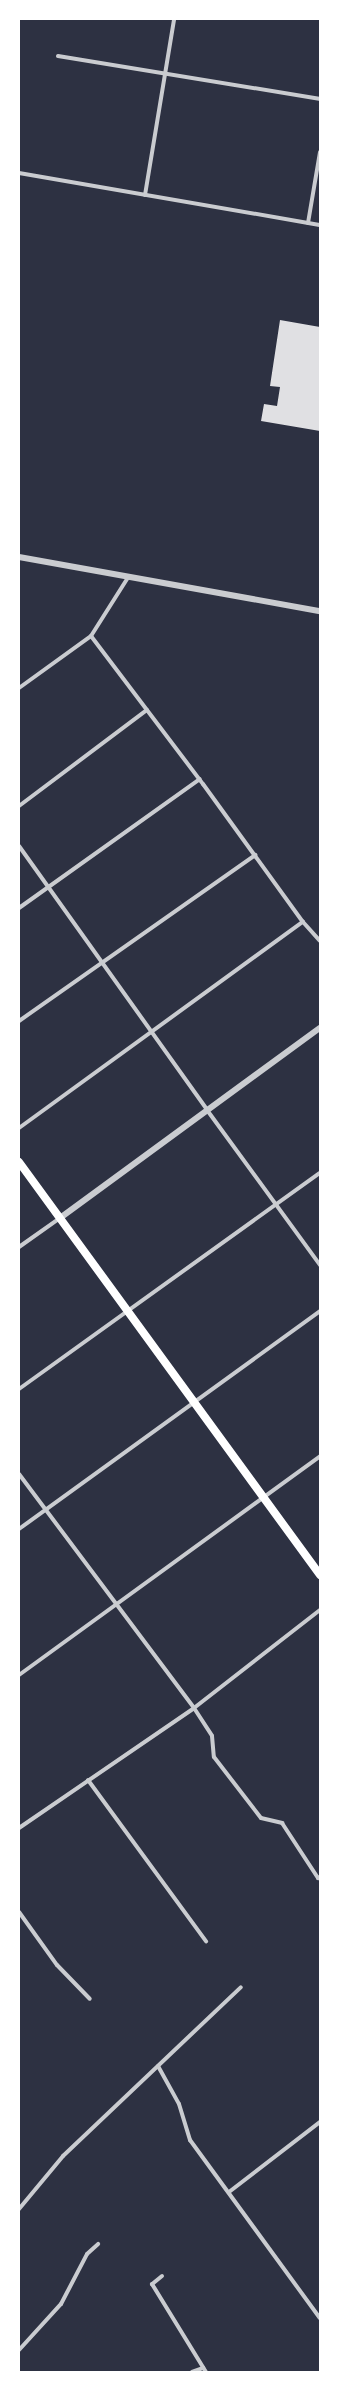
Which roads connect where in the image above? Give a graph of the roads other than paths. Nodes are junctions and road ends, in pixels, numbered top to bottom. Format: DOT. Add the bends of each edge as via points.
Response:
graph roads {
  1 [pos="174,19"];
  2 [pos="58,56"];
  3 [pos="165,72"];
  4 [pos="320,99"];
  5 [pos="320,152"];
  6 [pos="19,173"];
  7 [pos="145,195"];
  8 [pos="308,223"];
  9 [pos="320,225"];
  10 [pos="19,557"];
  11 [pos="129,576"];
  12 [pos="320,610"];
  13 [pos="91,636"];
  14 [pos="19,688"];
  15 [pos="148,710"];
  16 [pos="200,779"];
  17 [pos="19,806"];
  18 [pos="19,846"];
  19 [pos="255,855"];
  20 [pos="50,887"];
  21 [pos="19,908"];
  22 [pos="303,922"];
  23 [pos="320,941"];
  24 [pos="103,962"];
  25 [pos="19,1021"];
  26 [pos="320,1028"];
  27 [pos="152,1033"];
  28 [pos="207,1110"];
  29 [pos="19,1128"];
  30 [pos="19,1162"];
  31 [pos="320,1173"];
  32 [pos="276,1204"];
  33 [pos="60,1218"];
  34 [pos="19,1247"];
  35 [pos="320,1265"];
  36 [pos="320,1311"];
  37 [pos="128,1312"];
  38 [pos="19,1389"];
  39 [pos="193,1403"];
  40 [pos="320,1456"];
  41 [pos="19,1474"];
  42 [pos="264,1498"];
  43 [pos="46,1510"];
  44 [pos="19,1528"];
  45 [pos="320,1575"];
  46 [pos="116,1604"];
  47 [pos="320,1610"];
  48 [pos="19,1675"];
  49 [pos="194,1708"];
  50 [pos="88,1780"];
  51 [pos="19,1828"];
  52 [pos="320,1877"];
  53 [pos="19,1912"];
  54 [pos="206,1941"];
  55 [pos="241,1987"];
  56 [pos="90,1999"];
  57 [pos="158,2066"];
  58 [pos="320,2122"];
  59 [pos="229,2192"];
  60 [pos="19,2209"];
  61 [pos="98,2244"];
  62 [pos="162,2276"];
  63 [pos="320,2318"];
  64 [pos="19,2350"];
  65 [pos="203,2368"];
  66 [pos="192,2372"];
  67 [pos="206,2372"];
  1 -- 3 [label="street"];
  2 -- 3 [label="street"];
  3 -- 4 [label="street"];
  3 -- 7 [label="street"];
  5 -- 8 [label="street"];
  6 -- 7 [label="street"];
  7 -- 8 [label="street"];
  8 -- 9 [label="street"];
  10 -- 11 [label="street"];
  11 -- 12 [label="street"];
  11 -- 13 [label="street"];
  13 -- 14 [label="street"];
  13 -- 15 [label="street"];
  15 -- 16 [label="street"];
  15 -- 17 [label="street"];
  16 -- 19 [label="street"];
  16 -- 20 [label="street"];
  18 -- 20 [label="street"];
  19 -- 22 [label="street"];
  19 -- 24 [label="street"];
  20 -- 21 [label="street"];
  20 -- 24 [label="street"];
  22 -- 23 [label="street"];
  22 -- 27 [label="street"];
  24 -- 25 [label="street"];
  24 -- 27 [label="street"];
  26 -- 28 [label="street"];
  27 -- 28 [label="street"];
  27 -- 29 [label="street"];
  28 -- 32 [label="street"];
  28 -- 33 [label="street"];
  30 -- 33 [label="main road"];
  31 -- 32 [label="street"];
  32 -- 35 [label="street"];
  32 -- 37 [label="street"];
  33 -- 34 [label="street"];
  33 -- 37 [label="main road"];
  36 -- 39 [label="street"];
  37 -- 38 [label="street"];
  37 -- 39 [label="main road"];
  39 -- 42 [label="main road"];
  39 -- 43 [label="street"];
  40 -- 42 [label="street"];
  41 -- 43 [label="street"];
  42 -- 45 [label="main road"];
  42 -- 46 [label="street"];
  43 -- 44 [label="street"];
  43 -- 46 [label="street"];
  46 -- 48 [label="street"];
  46 -- 49 [label="street"];
  47 -- 49 [label="street"];
  49 -- 50 [label="street"];
  49 -- 52 [label="street" via="212,1736 214,1757 261,1818 282,1823 318,1878"];
  50 -- 51 [label="street"];
  50 -- 54 [label="street"];
  53 -- 56 [label="street" via="57,1965"];
  55 -- 57 [label="street"];
  57 -- 59 [label="street" via="179,2104 190,2140"];
  57 -- 60 [label="street" via="63,2156"];
  58 -- 59 [label="street"];
  59 -- 63 [label="street"];
  61 -- 64 [label="street" via="87,2254 61,2304"];
  62 -- 65 [label="street" via="152,2284"];
  65 -- 66 [label="street"];
  65 -- 67 [label="street"];
}
